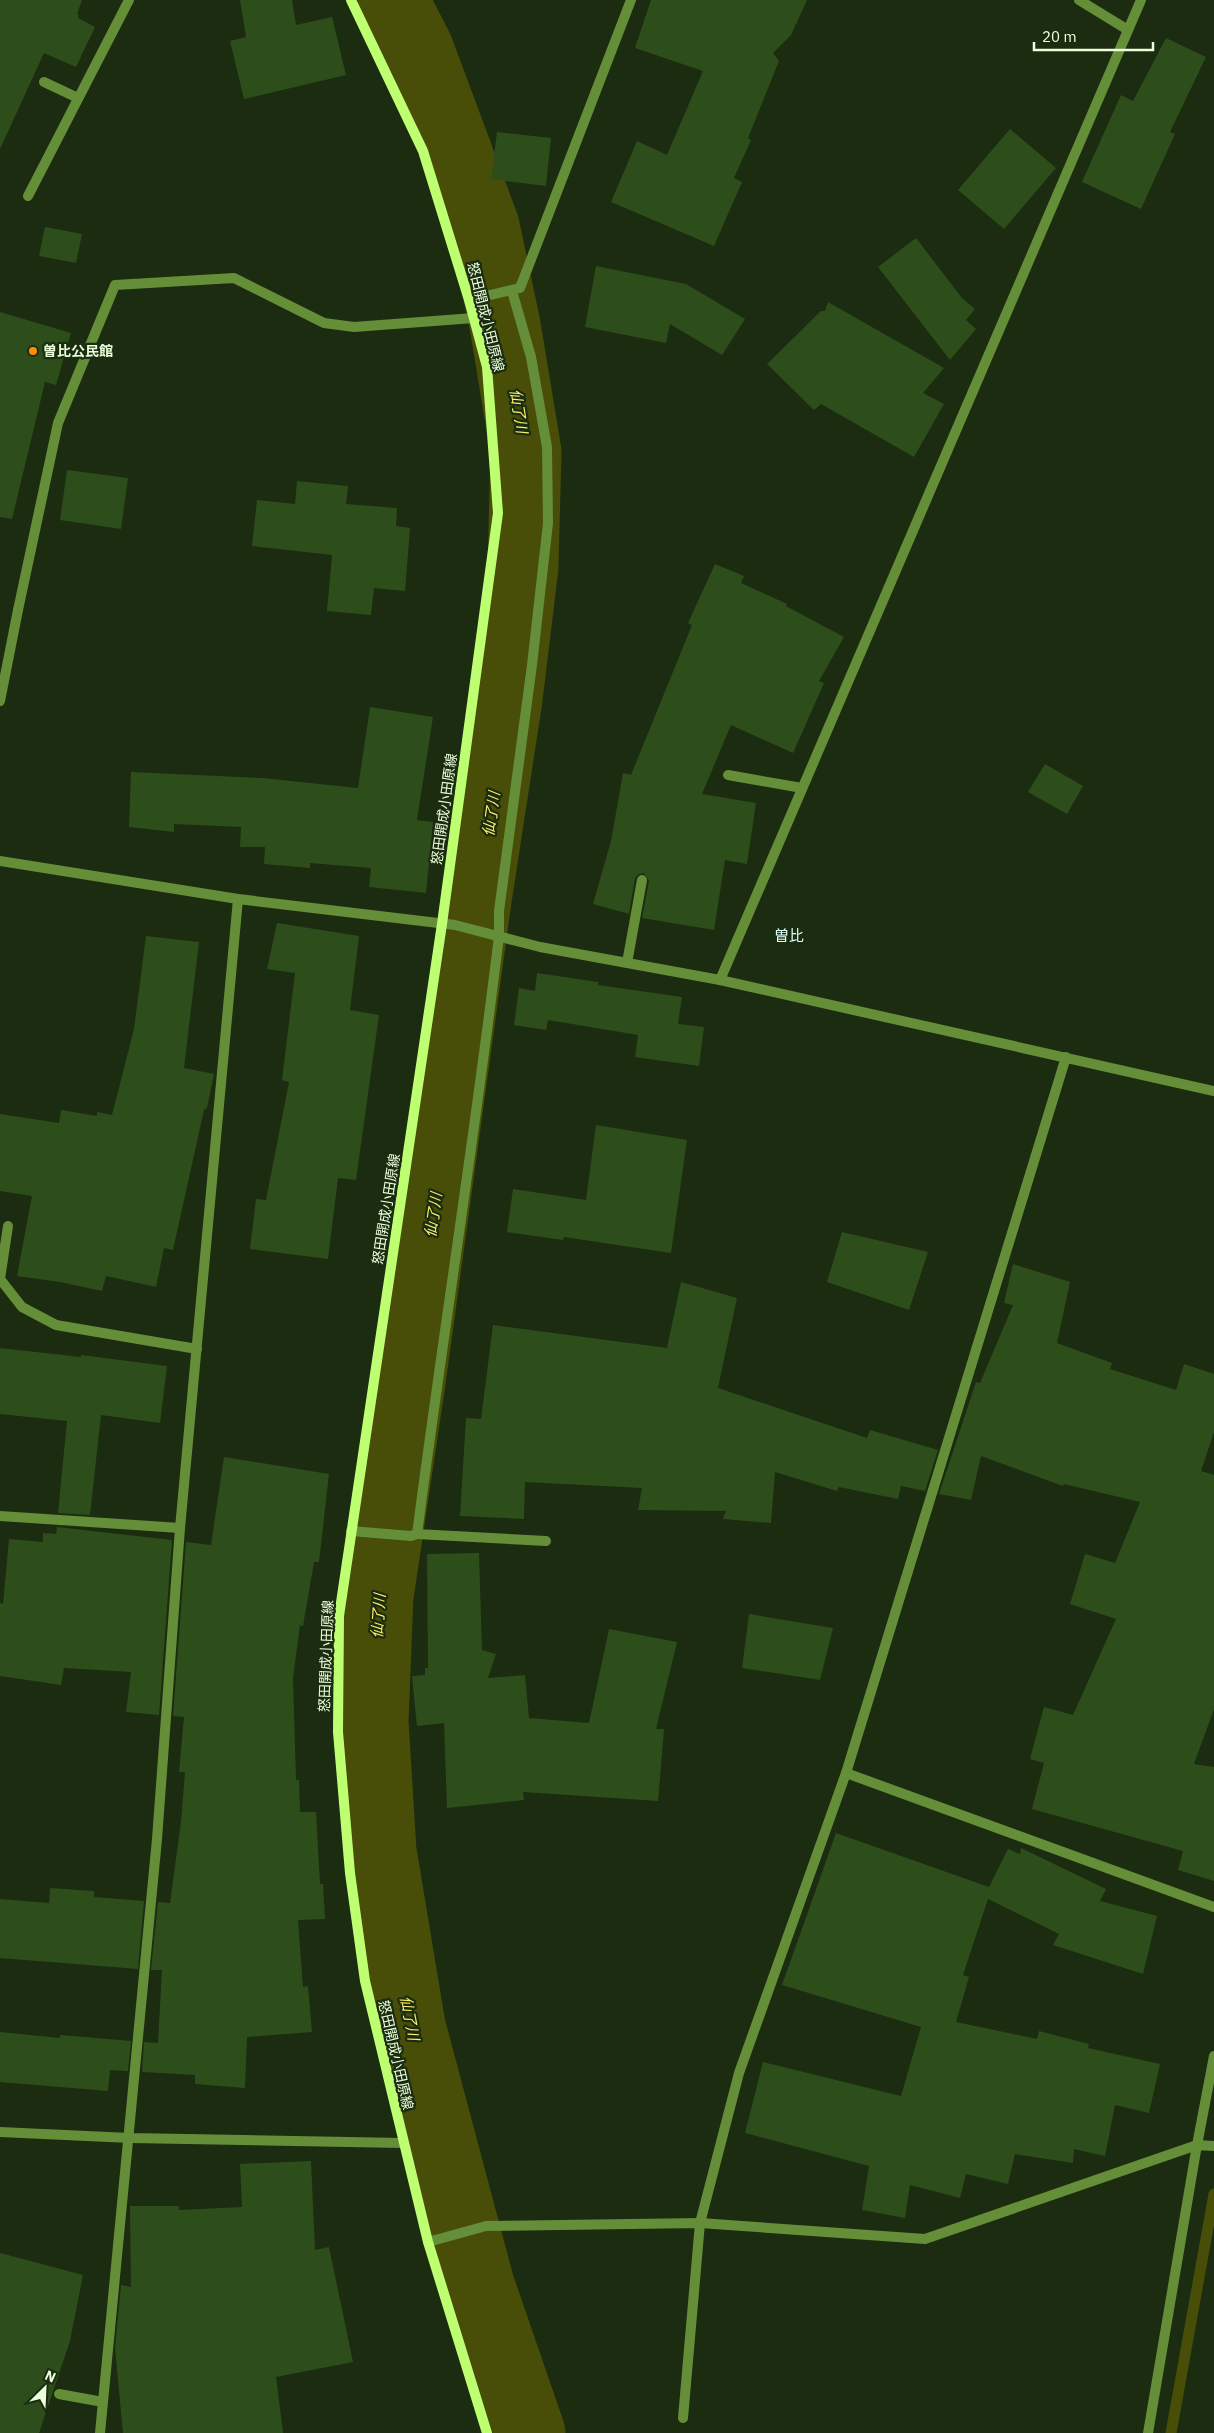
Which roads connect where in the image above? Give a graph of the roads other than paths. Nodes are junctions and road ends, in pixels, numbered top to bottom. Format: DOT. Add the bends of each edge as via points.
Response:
graph roads {
  1 [pos="129,0"];
  2 [pos="351,0"];
  3 [pos="630,0"];
  4 [pos="1079,0"];
  5 [pos="1141,0"];
  6 [pos="1128,30"];
  7 [pos="44,82"];
  8 [pos="78,98"];
  9 [pos="28,196"];
  10 [pos="512,291"];
  11 [pos="469,300"];
  12 [pos="474,318"];
  13 [pos="0,701"];
  14 [pos="728,775"];
  15 [pos="802,788"];
  16 [pos="0,862"];
  17 [pos="642,880"];
  18 [pos="238,899"];
  19 [pos="442,924"];
  20 [pos="499,936"];
  21 [pos="626,963"];
  22 [pos="720,980"];
  23 [pos="1066,1057"];
  24 [pos="1214,1090"];
  25 [pos="8,1226"];
  26 [pos="197,1349"];
  27 [pos="0,1516"];
  28 [pos="180,1528"];
  29 [pos="352,1531"];
  30 [pos="414,1535"];
  31 [pos="546,1541"];
  32 [pos="846,1773"];
  33 [pos="1214,1907"];
  34 [pos="1214,2056"];
  35 [pos="0,2132"];
  36 [pos="130,2138"];
  37 [pos="402,2142"];
  38 [pos="1197,2145"];
  39 [pos="1214,2146"];
  40 [pos="700,2223"];
  41 [pos="428,2242"];
  42 [pos="59,2394"];
  43 [pos="103,2402"];
  44 [pos="683,2418"];
  45 [pos="100,2433"];
  46 [pos="487,2433"];
  47 [pos="1148,2433"];
  1 -- 8 [label="street"];
  2 -- 11 [label="main road, 怒田開成小田原線" via="424,151"];
  3 -- 10 [label="street" via="520,288"];
  4 -- 6 [label="street"];
  5 -- 6 [label="street"];
  6 -- 15 [label="street"];
  7 -- 8 [label="street"];
  8 -- 9 [label="street"];
  10 -- 11 [label="street"];
  10 -- 20 [label="street" via="531,357 547,447 548,523 499,911"];
  11 -- 12 [label="main road, 怒田開成小田原線"];
  12 -- 13 [label="street" via="354,327 324,323 234,278 115,285 58,423"];
  12 -- 19 [label="main road, 怒田開成小田原線" via="487,367 498,513"];
  14 -- 15 [label="street"];
  15 -- 22 [label="street"];
  16 -- 18 [label="street"];
  17 -- 21 [label="street"];
  18 -- 19 [label="street"];
  18 -- 26 [label="street"];
  19 -- 20 [label="street"];
  19 -- 29 [label="main road, 怒田開成小田原線"];
  20 -- 21 [label="street"];
  20 -- 30 [label="street" via="480,1089"];
  21 -- 22 [label="street"];
  22 -- 23 [label="street"];
  23 -- 24 [label="street"];
  23 -- 32 [label="street"];
  25 -- 26 [label="street" via="0,1279 22,1307 56,1325"];
  26 -- 28 [label="street"];
  27 -- 28 [label="street"];
  28 -- 36 [label="street"];
  29 -- 30 [label="street"];
  29 -- 37 [label="main road, 怒田開成小田原線" via="339,1616 338,1742 350,1873 365,1981"];
  30 -- 31 [label="street"];
  32 -- 33 [label="street"];
  32 -- 40 [label="street" via="739,2073"];
  34 -- 38 [label="street"];
  35 -- 36 [label="street"];
  36 -- 37 [label="street"];
  36 -- 43 [label="street"];
  37 -- 41 [label="main road, 怒田開成小田原線"];
  38 -- 39 [label="street"];
  38 -- 40 [label="street" via="925,2239"];
  38 -- 47 [label="street"];
  40 -- 41 [label="street" via="486,2226"];
  40 -- 44 [label="street"];
  41 -- 46 [label="main road, 怒田開成小田原線"];
  42 -- 43 [label="street"];
  43 -- 45 [label="street"];
}
